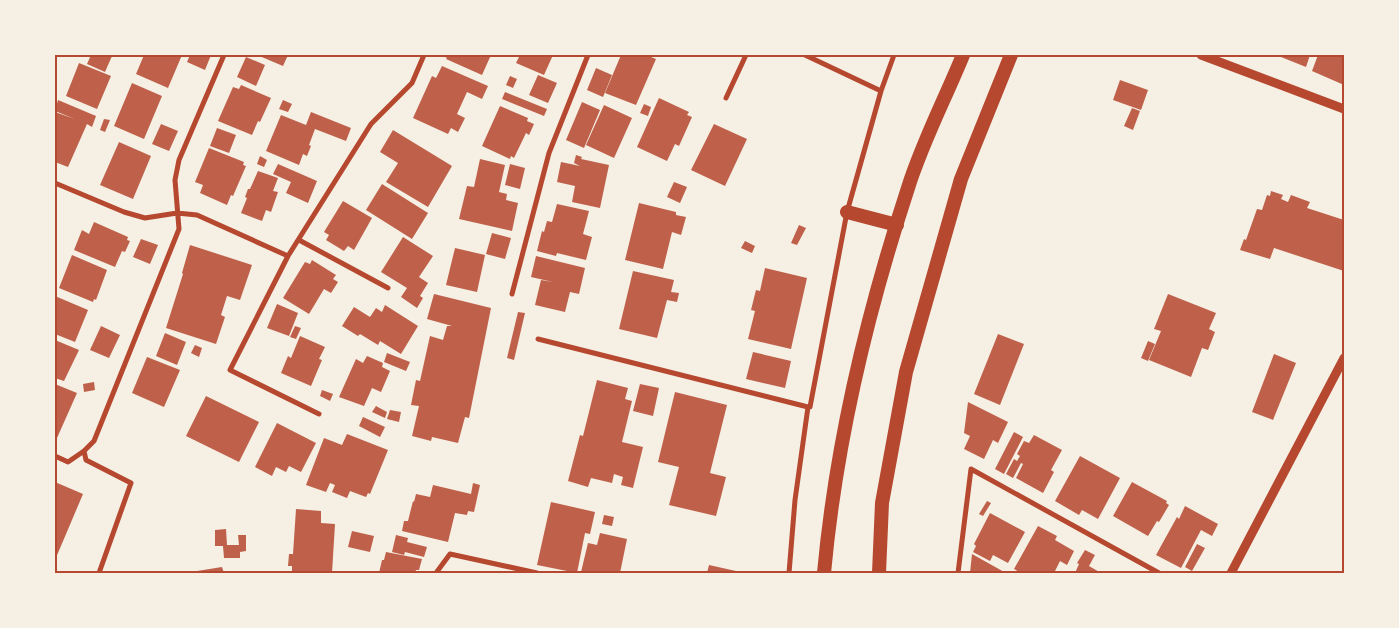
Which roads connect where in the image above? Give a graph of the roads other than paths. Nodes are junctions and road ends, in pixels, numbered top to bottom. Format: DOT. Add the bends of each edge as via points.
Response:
graph roads {
  1 [pos="224,55"];
  2 [pos="424,55"];
  3 [pos="588,55"];
  4 [pos="746,55"];
  5 [pos="805,55"];
  6 [pos="894,55"];
  7 [pos="963,55"];
  8 [pos="1011,55"];
  9 [pos="1201,55"];
  10 [pos="881,91"];
  11 [pos="726,98"];
  12 [pos="1344,109"];
  13 [pos="55,183"];
  14 [pos="847,212"];
  15 [pos="177,213"];
  16 [pos="897,225"];
  17 [pos="300,240"];
  18 [pos="288,256"];
  19 [pos="388,288"];
  20 [pos="512,294"];
  21 [pos="538,340"];
  22 [pos="1344,358"];
  23 [pos="808,407"];
  24 [pos="319,414"];
  25 [pos="84,451"];
  26 [pos="55,456"];
  27 [pos="99,573"];
  28 [pos="436,573"];
  29 [pos="537,573"];
  30 [pos="789,573"];
  31 [pos="824,573"];
  32 [pos="879,573"];
  33 [pos="958,573"];
  34 [pos="1159,573"];
  35 [pos="1231,573"];
  1 -- 15 [label="street" via="179,160 175,180"];
  2 -- 17 [label="street" via="412,83 372,124"];
  3 -- 20 [label="street" via="549,153"];
  4 -- 11 [label="street"];
  5 -- 10 [label="street"];
  6 -- 10 [label="street"];
  7 -- 16 [label="highway" via="908,186"];
  8 -- 32 [label="highway" via="961,179 906,372 882,503"];
  9 -- 12 [label="street"];
  10 -- 14 [label="street"];
  13 -- 15 [label="street" via="145,218"];
  14 -- 16 [label="highway"];
  14 -- 23 [label="street"];
  15 -- 18 [label="street" via="197,215"];
  15 -- 25 [label="street" via="179,229 94,441"];
  16 -- 31 [label="highway" via="848,408 829,520"];
  17 -- 18 [label="street"];
  17 -- 19 [label="street"];
  18 -- 24 [label="street" via="230,370"];
  21 -- 23 [label="street"];
  22 -- 35 [label="street"];
  23 -- 30 [label="street"];
  25 -- 26 [label="street" via="68,462"];
  25 -- 27 [label="street" via="86,460 131,483"];
  28 -- 29 [label="street" via="450,554"];
  33 -- 34 [label="street" via="971,469"];
}
